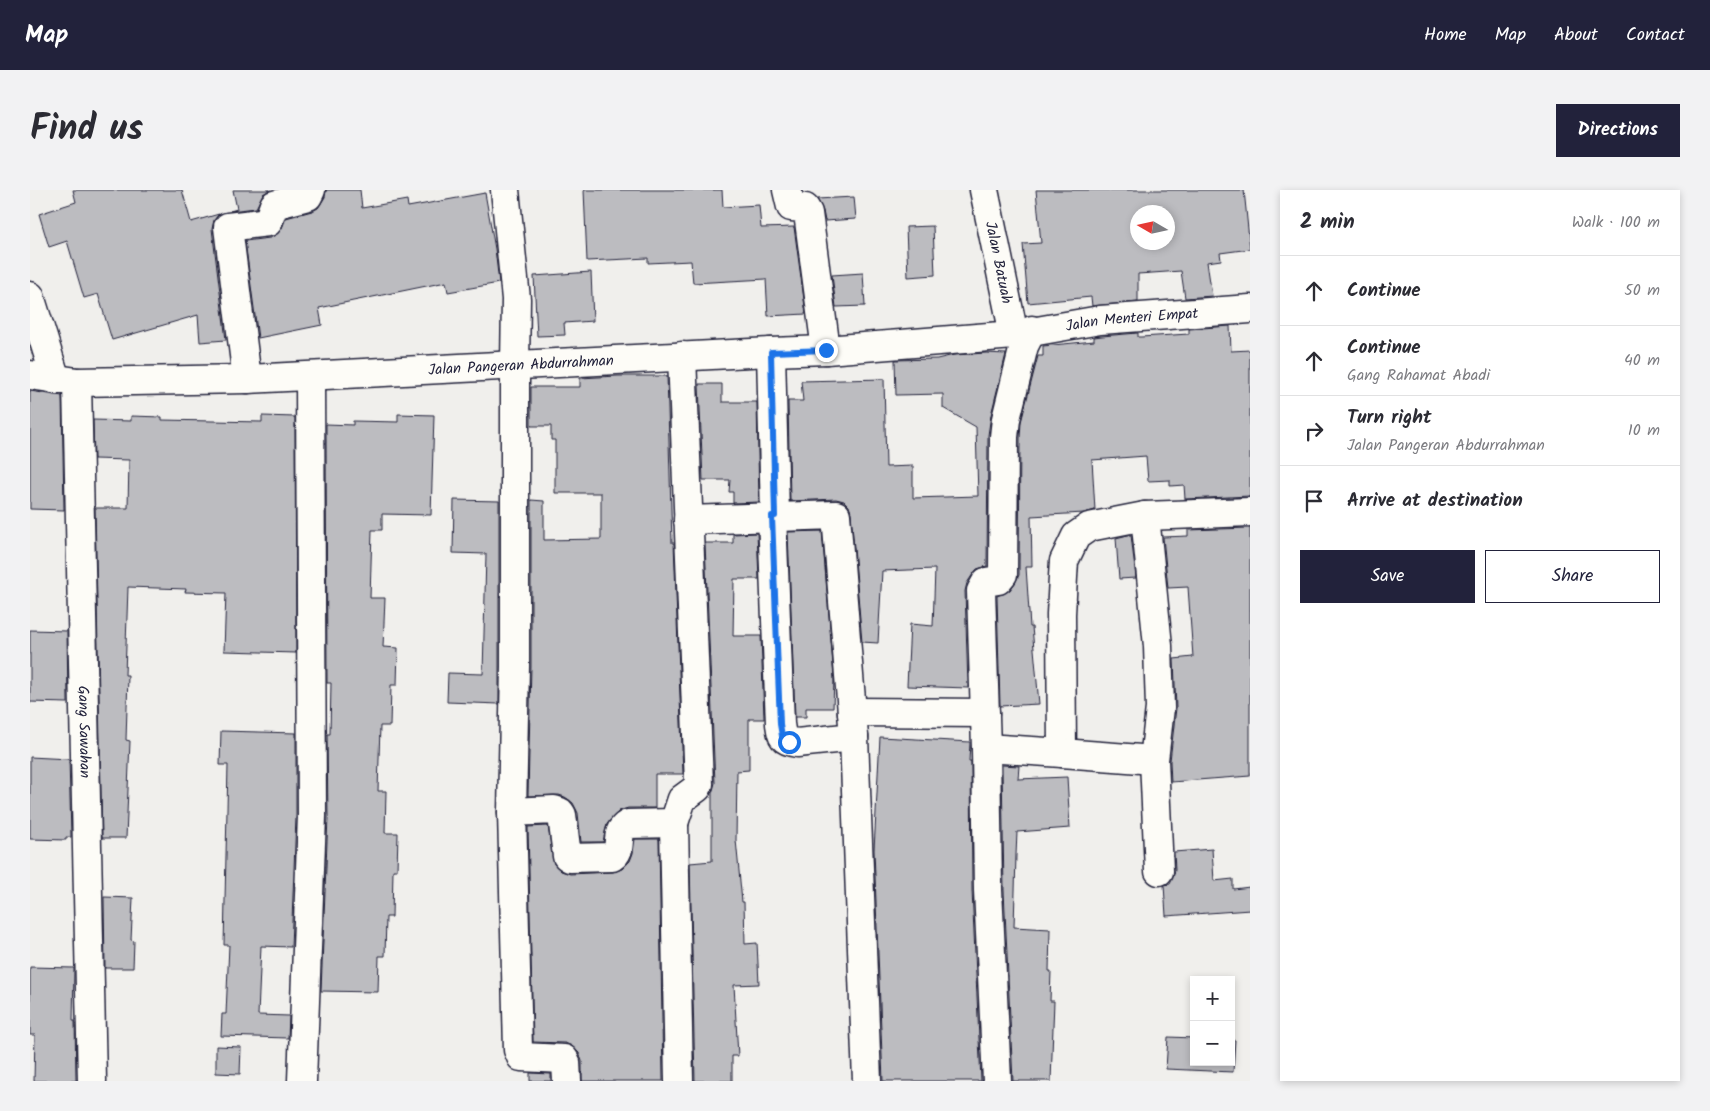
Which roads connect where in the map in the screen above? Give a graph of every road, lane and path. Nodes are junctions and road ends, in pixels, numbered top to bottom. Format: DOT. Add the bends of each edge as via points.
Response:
graph roads {
  1 [pos="311,190"];
  2 [pos="505,190"];
  3 [pos="788,190"];
  4 [pos="984,190"];
  5 [pos="30,296"];
  6 [pos="1250,309"];
  7 [pos="1023,332"];
  8 [pos="826,350"];
  9 [pos="771,352"];
  10 [pos="682,356"];
  11 [pos="515,364"];
  12 [pos="30,375"];
  13 [pos="310,377"];
  14 [pos="248,379"];
  15 [pos="67,381"];
  16 [pos="1250,512"];
  17 [pos="774,516"];
  18 [pos="1145,516"];
  19 [pos="688,520"];
  20 [pos="985,713"];
  21 [pos="853,724"];
  22 [pos="986,748"];
  23 [pos="1062,753"];
  24 [pos="1154,760"];
  25 [pos="512,812"];
  26 [pos="674,823"];
  27 [pos="1159,871"];
  28 [pos="92,1081"];
  29 [pos="302,1081"];
  30 [pos="567,1081"];
  31 [pos="679,1081"];
  32 [pos="867,1081"];
  33 [pos="997,1081"];
  1 -- 14 [label="street" via="308,196 274,205 268,222 228,227"];
  2 -- 11 [label="street" via="516,300"];
  3 -- 8 [label="street" via="791,206 805,208 808,213"];
  4 -- 7 [label="street, Jalan Batuah"];
  5 -- 15 [label="street, Gang Sawahan"];
  6 -- 7 [label="street, Jalan Menteri Empat" via="1100,320"];
  7 -- 8 [label="street, Jalan Pangeran Abdurrahman"];
  7 -- 20 [label="street" via="1024,346 1004,437 1003,574 998,580 986,582 981,591"];
  8 -- 9 [label="street, Jalan Pangeran Abdurrahman"];
  9 -- 10 [label="street, Jalan Pangeran Abdurrahman"];
  9 -- 17 [label="street"];
  10 -- 11 [label="street, Jalan Pangeran Abdurrahman"];
  10 -- 19 [label="street"];
  11 -- 13 [label="street, Jalan Pangeran Abdurrahman"];
  11 -- 25 [label="street"];
  12 -- 15 [label="street, Jalan Pangeran Abdurrahman"];
  13 -- 14 [label="street, Jalan Pangeran Abdurrahman"];
  13 -- 29 [label="street" via="312,816"];
  14 -- 15 [label="street, Jalan Pangeran Abdurrahman"];
  15 -- 28 [label="street, Gang Sawahan"];
  16 -- 18 [label="street"];
  17 -- 19 [label="street"];
  17 -- 21 [label="street" via="836,515"];
  17 -- 21 [label="street" via="782,736 797,743"];
  18 -- 23 [label="street" via="1089,526 1076,536 1064,561"];
  18 -- 24 [label="street" via="1158,646 1160,708"];
  19 -- 26 [label="street" via="699,781 697,788 682,799"];
  20 -- 21 [label="street"];
  20 -- 22 [label="street"];
  21 -- 32 [label="street"];
  22 -- 23 [label="street"];
  22 -- 33 [label="street" via="988,890"];
  23 -- 24 [label="street"];
  24 -- 27 [label="street"];
  25 -- 26 [label="street" via="560,812 565,853 570,858 616,855 620,832 628,824"];
  25 -- 30 [label="street" via="518,1054 525,1058 564,1059"];
  26 -- 31 [label="street"];
}
